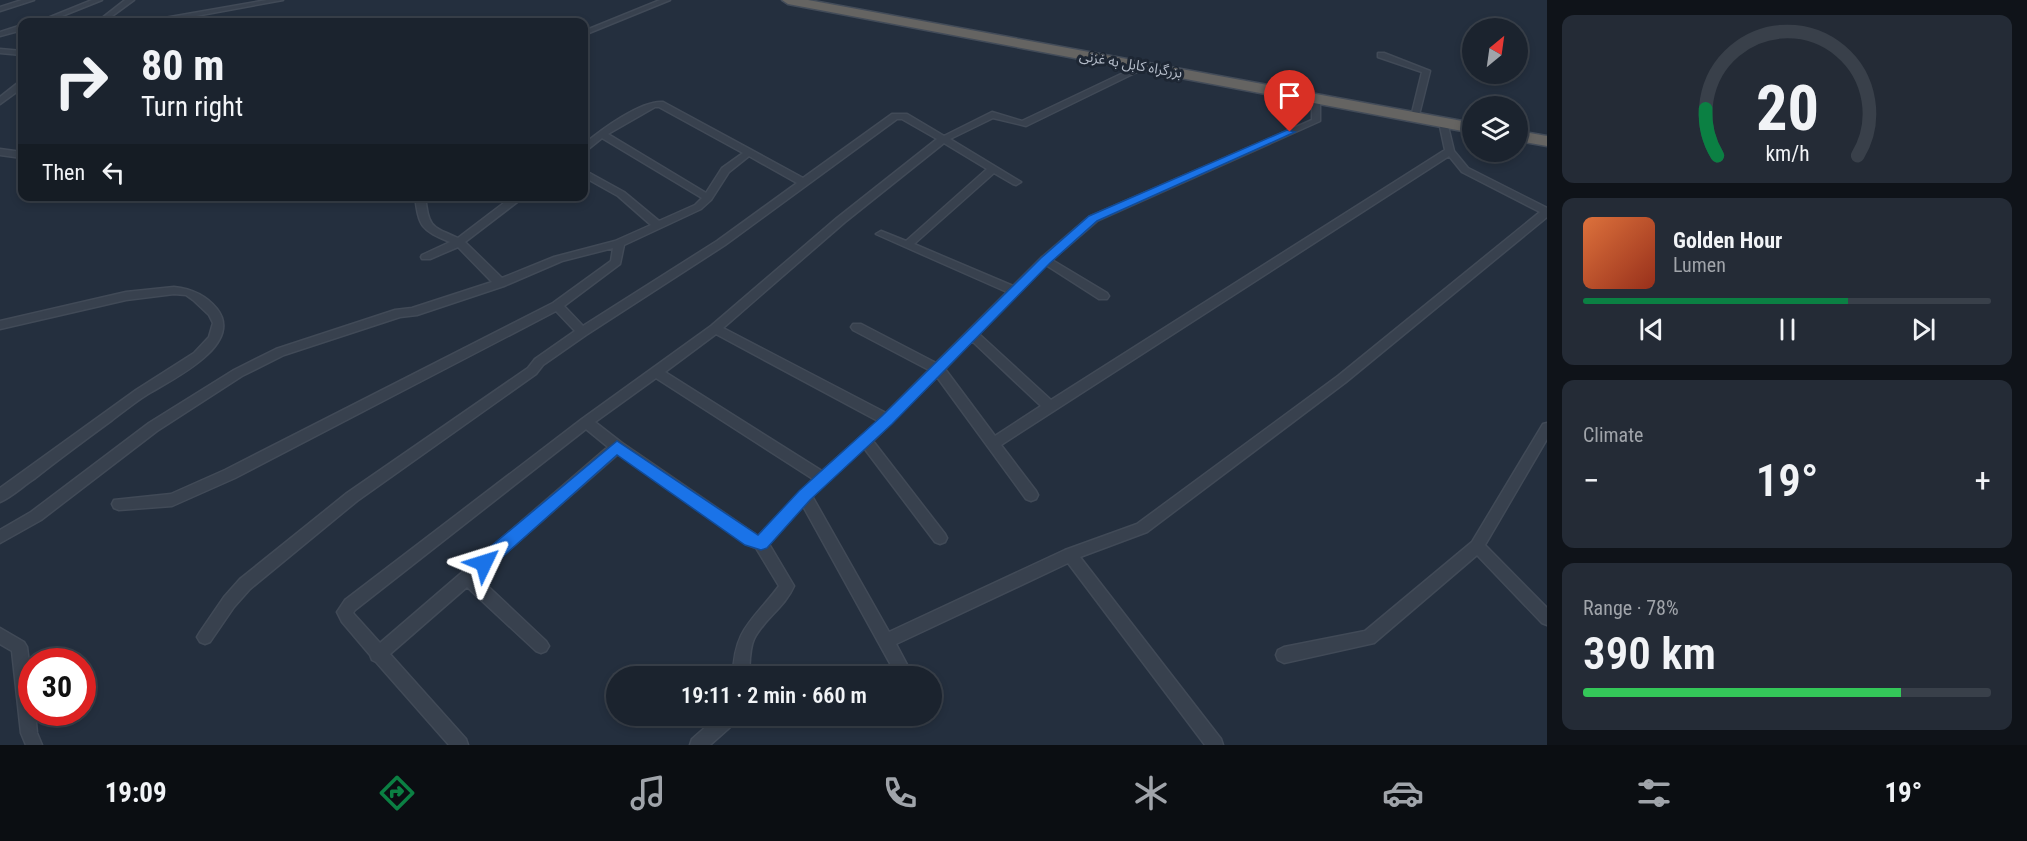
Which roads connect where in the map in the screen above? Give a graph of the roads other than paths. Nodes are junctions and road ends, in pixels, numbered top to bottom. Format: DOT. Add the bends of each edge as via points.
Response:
graph roads {
  1 [pos="30,0"];
  2 [pos="98,0"];
  3 [pos="130,0"];
  4 [pos="279,0"];
  5 [pos="666,0"];
  6 [pos="788,0"];
  7 [pos="0,9"];
  8 [pos="52,18"];
  9 [pos="105,18"];
  10 [pos="176,18"];
  11 [pos="18,29"];
  12 [pos="588,31"];
  13 [pos="0,34"];
  14 [pos="0,51"];
  15 [pos="18,53"];
  16 [pos="1381,55"];
  17 [pos="1143,67"];
  18 [pos="18,86"];
  19 [pos="4,93"];
  20 [pos="1316,98"];
  21 [pos="0,101"];
  22 [pos="1415,117"];
  23 [pos="1443,122"];
  24 [pos="1462,126"];
  25 [pos="602,134"];
  26 [pos="1528,138"];
  27 [pos="942,140"];
  28 [pos="1547,141"];
  29 [pos="588,145"];
  30 [pos="1450,151"];
  31 [pos="0,152"];
  32 [pos="748,153"];
  33 [pos="18,154"];
  34 [pos="993,169"];
  35 [pos="588,174"];
  36 [pos="803,182"];
  37 [pos="1016,182"];
  38 [pos="708,198"];
  39 [pos="421,201"];
  40 [pos="513,201"];
  41 [pos="1547,212"];
  42 [pos="657,225"];
  43 [pos="881,234"];
  44 [pos="459,242"];
  45 [pos="619,243"];
  46 [pos="907,245"];
  47 [pos="426,257"];
  48 [pos="1046,260"];
  49 [pos="500,283"];
  50 [pos="1016,291"];
  51 [pos="1103,296"];
  52 [pos="557,306"];
  53 [pos="0,325"];
  54 [pos="857,327"];
  55 [pos="715,328"];
  56 [pos="582,332"];
  57 [pos="972,335"];
  58 [pos="939,369"];
  59 [pos="656,372"];
  60 [pos="1050,407"];
  61 [pos="887,420"];
  62 [pos="586,422"];
  63 [pos="1547,428"];
  64 [pos="865,440"];
  65 [pos="995,442"];
  66 [pos="1543,444"];
  67 [pos="617,447"];
  68 [pos="823,478"];
  69 [pos="804,495"];
  70 [pos="1031,495"];
  71 [pos="0,496"];
  72 [pos="119,504"];
  73 [pos="0,537"];
  74 [pos="940,538"];
  75 [pos="761,543"];
  76 [pos="1477,546"];
  77 [pos="1070,555"];
  78 [pos="467,577"];
  79 [pos="1547,618"];
  80 [pos="0,635"];
  81 [pos="205,637"];
  82 [pos="885,641"];
  83 [pos="541,646"];
  84 [pos="378,655"];
  85 [pos="1284,655"];
  86 [pos="741,666"];
  87 [pos="899,666"];
  88 [pos="718,726"];
  89 [pos="34,745"];
  90 [pos="460,745"];
  91 [pos="698,745"];
  92 [pos="1215,745"];
  1 -- 7 [label="street"];
  2 -- 8 [label="street"];
  3 -- 9 [label="street"];
  4 -- 10 [label="street"];
  5 -- 12 [label="street"];
  6 -- 17 [label="highway, بزرگراه کابل به غزنی"];
  11 -- 13 [label="street"];
  14 -- 15 [label="street"];
  16 -- 22 [label="street" via="1426,71"];
  17 -- 20 [label="highway, بزرگراه کابل به غزنی"];
  17 -- 27 [label="street" via="1023,124 992,115"];
  18 -- 19 [label="street"];
  19 -- 21 [label="street"];
  20 -- 22 [label="highway, بزرگراه کابل به غزنی"];
  20 -- 48 [label="street" via="1316,122 1093,219"];
  22 -- 23 [label="highway, بزرگراه کابل به غزنی"];
  23 -- 24 [label="highway, بزرگراه کابل به غزنی"];
  23 -- 30 [label="street"];
  25 -- 29 [label="street"];
  25 -- 32 [label="street" via="660,104"];
  25 -- 38 [label="street"];
  26 -- 28 [label="highway"];
  27 -- 34 [label="street"];
  27 -- 36 [label="street" via="899,115"];
  27 -- 55 [label="street"];
  30 -- 41 [label="street" via="1466,170"];
  30 -- 60 [label="street"];
  31 -- 33 [label="street"];
  32 -- 36 [label="street"];
  32 -- 38 [label="street" via="725,170"];
  34 -- 37 [label="street"];
  34 -- 46 [label="street"];
  35 -- 42 [label="street" via="621,194"];
  36 -- 56 [label="street" via="721,243"];
  38 -- 42 [label="street" via="698,207"];
  39 -- 44 [label="street" via="423,219 432,231"];
  40 -- 44 [label="street"];
  41 -- 77 [label="street" via="1342,379 1142,528"];
  42 -- 45 [label="street"];
  43 -- 46 [label="street"];
  44 -- 47 [label="street"];
  44 -- 49 [label="street"];
  45 -- 49 [label="street" via="558,259"];
  45 -- 52 [label="street" via="616,262"];
  46 -- 50 [label="street"];
  48 -- 50 [label="street"];
  48 -- 51 [label="street"];
  49 -- 73 [label="street" via="280,352 238,373 153,427 36,516"];
  50 -- 57 [label="street"];
  52 -- 56 [label="street"];
  52 -- 72 [label="street" via="230,474 172,500"];
  53 -- 71 [label="street" via="135,295 181,290 204,302 220,324 214,339 196,357"];
  54 -- 58 [label="street"];
  55 -- 59 [label="street"];
  55 -- 61 [label="street"];
  56 -- 81 [label="street" via="334,512 245,584"];
  57 -- 58 [label="street"];
  57 -- 60 [label="street"];
  58 -- 61 [label="street"];
  58 -- 65 [label="street"];
  59 -- 62 [label="street"];
  59 -- 68 [label="street"];
  60 -- 65 [label="street"];
  61 -- 64 [label="street"];
  62 -- 67 [label="street"];
  62 -- 84 [label="street" via="350,604 345,612 347,617"];
  63 -- 66 [label="street"];
  64 -- 68 [label="street"];
  64 -- 74 [label="street"];
  65 -- 70 [label="street"];
  66 -- 76 [label="street"];
  67 -- 75 [label="street" via="751,540"];
  67 -- 78 [label="street"];
  68 -- 69 [label="street"];
  69 -- 75 [label="street"];
  69 -- 82 [label="street"];
  75 -- 86 [label="street" via="787,586 747,634 742,645"];
  76 -- 79 [label="street"];
  76 -- 85 [label="street" via="1369,638"];
  77 -- 82 [label="street"];
  77 -- 92 [label="street"];
  78 -- 83 [label="street"];
  78 -- 84 [label="street"];
  80 -- 89 [label="street" via="19,647 29,734"];
  82 -- 87 [label="street"];
  84 -- 90 [label="street"];
  88 -- 91 [label="street"];
}
